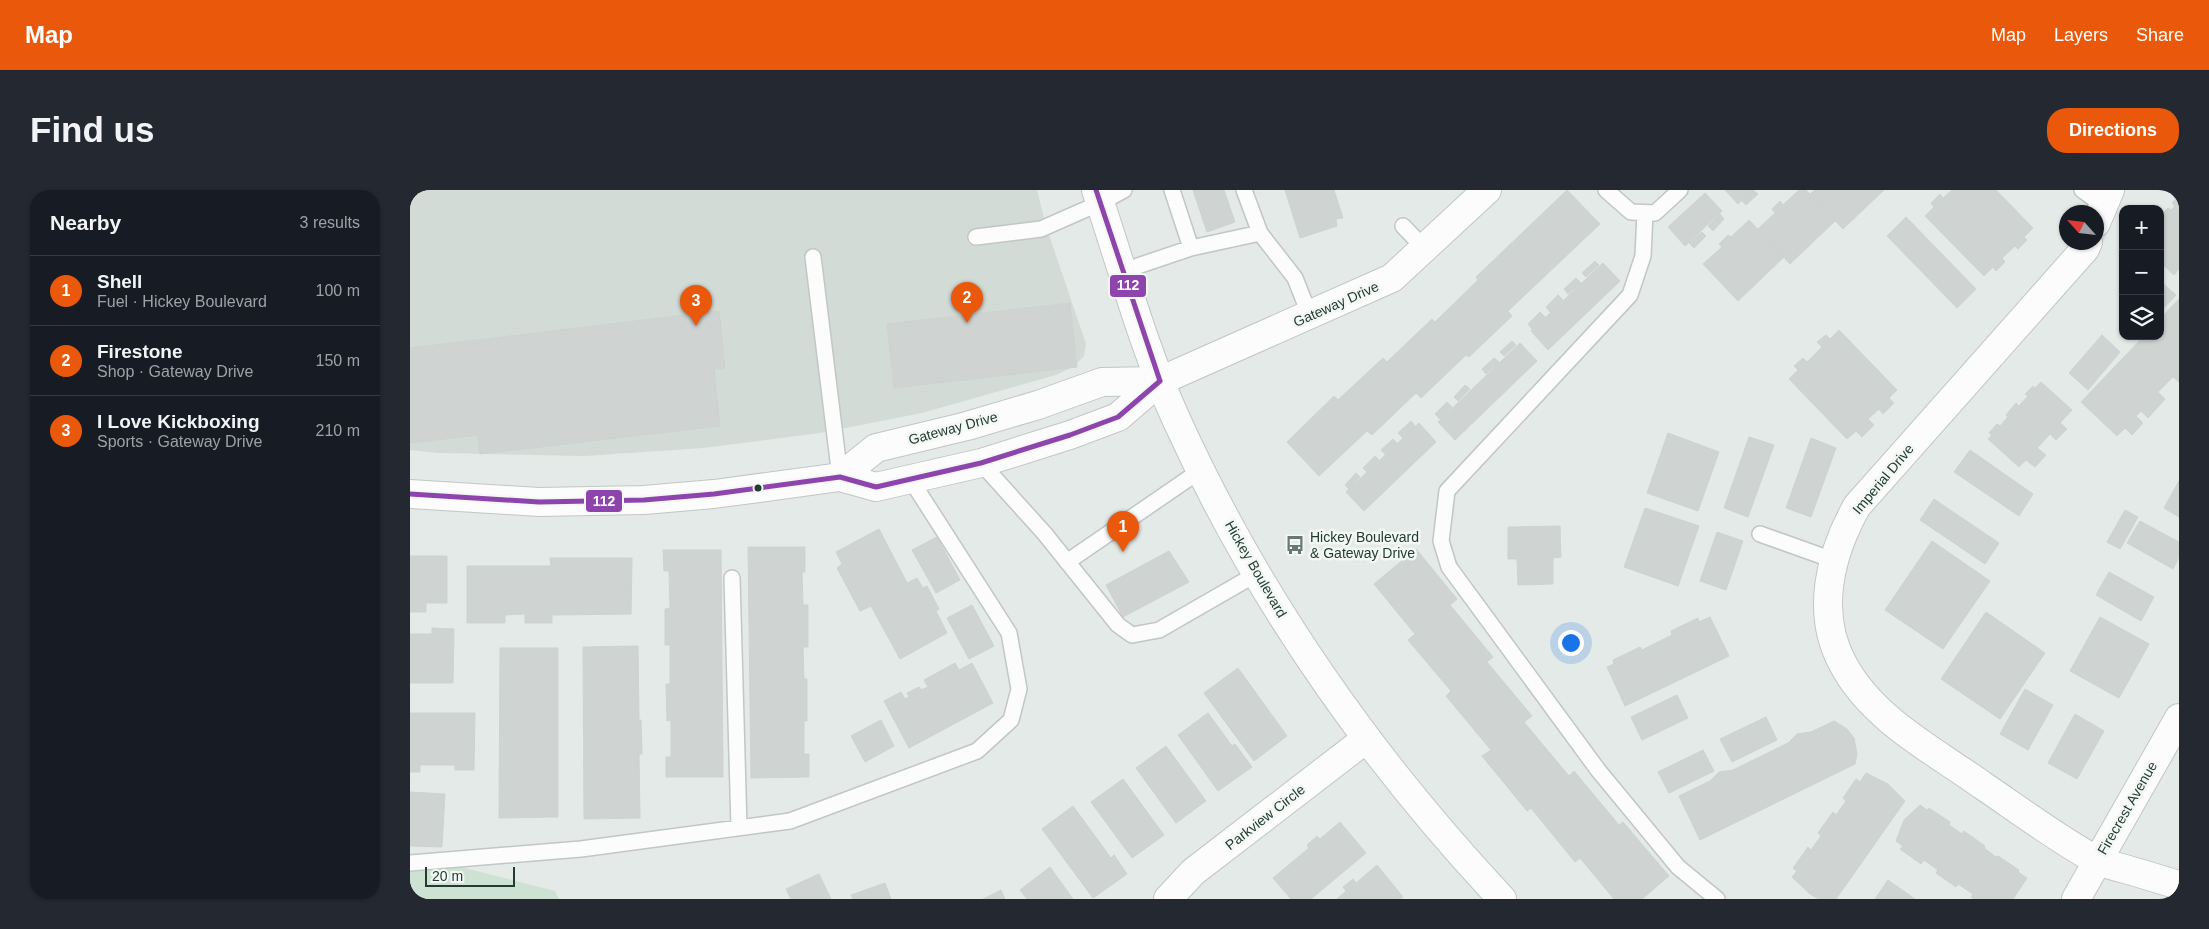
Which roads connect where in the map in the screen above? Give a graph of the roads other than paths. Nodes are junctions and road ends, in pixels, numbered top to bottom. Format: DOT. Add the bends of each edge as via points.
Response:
graph roads {
  1 [pos="1124,190"];
  2 [pos="1172,190"];
  3 [pos="1244,190"];
  4 [pos="1487,190"];
  5 [pos="1606,190"];
  6 [pos="1680,190"];
  7 [pos="2082,190"];
  8 [pos="1098,197"];
  9 [pos="2102,205"];
  10 [pos="1645,213"];
  11 [pos="1403,226"];
  12 [pos="1260,233"];
  13 [pos="976,237"];
  14 [pos="1191,248"];
  15 [pos="1425,249"];
  16 [pos="2085,250"];
  17 [pos="813,257"];
  18 [pos="1123,271"];
  19 [pos="1310,316"];
  20 [pos="1160,381"];
  21 [pos="982,463"];
  22 [pos="1201,470"];
  23 [pos="840,477"];
  24 [pos="911,480"];
  25 [pos="410,494"];
  26 [pos="1760,534"];
  27 [pos="1832,560"];
  28 [pos="1067,562"];
  29 [pos="1258,573"];
  30 [pos="732,578"];
  31 [pos="2179,718"];
  32 [pos="1366,739"];
  33 [pos="739,827"];
  34 [pos="2097,861"];
  35 [pos="410,863"];
  36 [pos="2179,885"];
  37 [pos="1168,899"];
  38 [pos="1502,899"];
  39 [pos="1716,899"];
  40 [pos="2076,899"];
  1 -- 8 [label="lane"];
  2 -- 14 [label="lane"];
  3 -- 12 [label="lane"];
  4 -- 15 [label="street, Gateway Drive"];
  5 -- 10 [label="lane" via="1631,212"];
  6 -- 10 [label="lane" via="1655,213"];
  7 -- 9 [label="lane"];
  8 -- 13 [label="lane" via="1041,229"];
  8 -- 18 [label="street, Hickey Boulevard"];
  10 -- 39 [label="lane" via="1643,256 1630,295 1447,491 1441,541 1449,567 1598,770 1678,867"];
  11 -- 15 [label="lane"];
  12 -- 14 [label="lane"];
  12 -- 19 [label="lane" via="1295,278"];
  14 -- 18 [label="lane"];
  15 -- 19 [label="street, Gateway Drive" via="1392,278"];
  16 -- 27 [label="street, Imperial Drive" via="1857,506 1842,531"];
  17 -- 23 [label="lane"];
  18 -- 20 [label="street, Hickey Boulevard"];
  19 -- 20 [label="street, Gateway Drive"];
  20 -- 21 [label="street, Gateway Drive" via="1118,417"];
  20 -- 22 [label="street, Hickey Boulevard"];
  20 -- 23 [label="street, Gateway Drive" via="1102,382 967,426 876,448"];
  21 -- 24 [label="street, Gateway Drive"];
  21 -- 28 [label="lane"];
  22 -- 28 [label="lane"];
  22 -- 29 [label="street, Hickey Boulevard"];
  23 -- 24 [label="street, Gateway Drive" via="876,487"];
  23 -- 25 [label="street, Gateway Drive" via="644,500 539,502"];
  24 -- 33 [label="lane" via="1008,633 1020,689 1012,720 977,751 790,821"];
  26 -- 27 [label="lane"];
  27 -- 34 [label="street, Imperial Drive" via="1827,611 1831,634 1843,665 1864,694 1893,723"];
  28 -- 29 [label="lane" via="1118,625 1132,635 1159,630"];
  29 -- 32 [label="street, Hickey Boulevard" via="1305,650"];
  30 -- 33 [label="lane"];
  31 -- 34 [label="street, Firecrest Avenue"];
  32 -- 37 [label="street, Parkview Circle" via="1193,872"];
  32 -- 38 [label="street, Hickey Boulevard" via="1450,842"];
  33 -- 35 [label="lane" via="581,849"];
  34 -- 36 [label="street, Imperial Drive"];
  34 -- 40 [label="street, Firecrest Avenue"];
}
